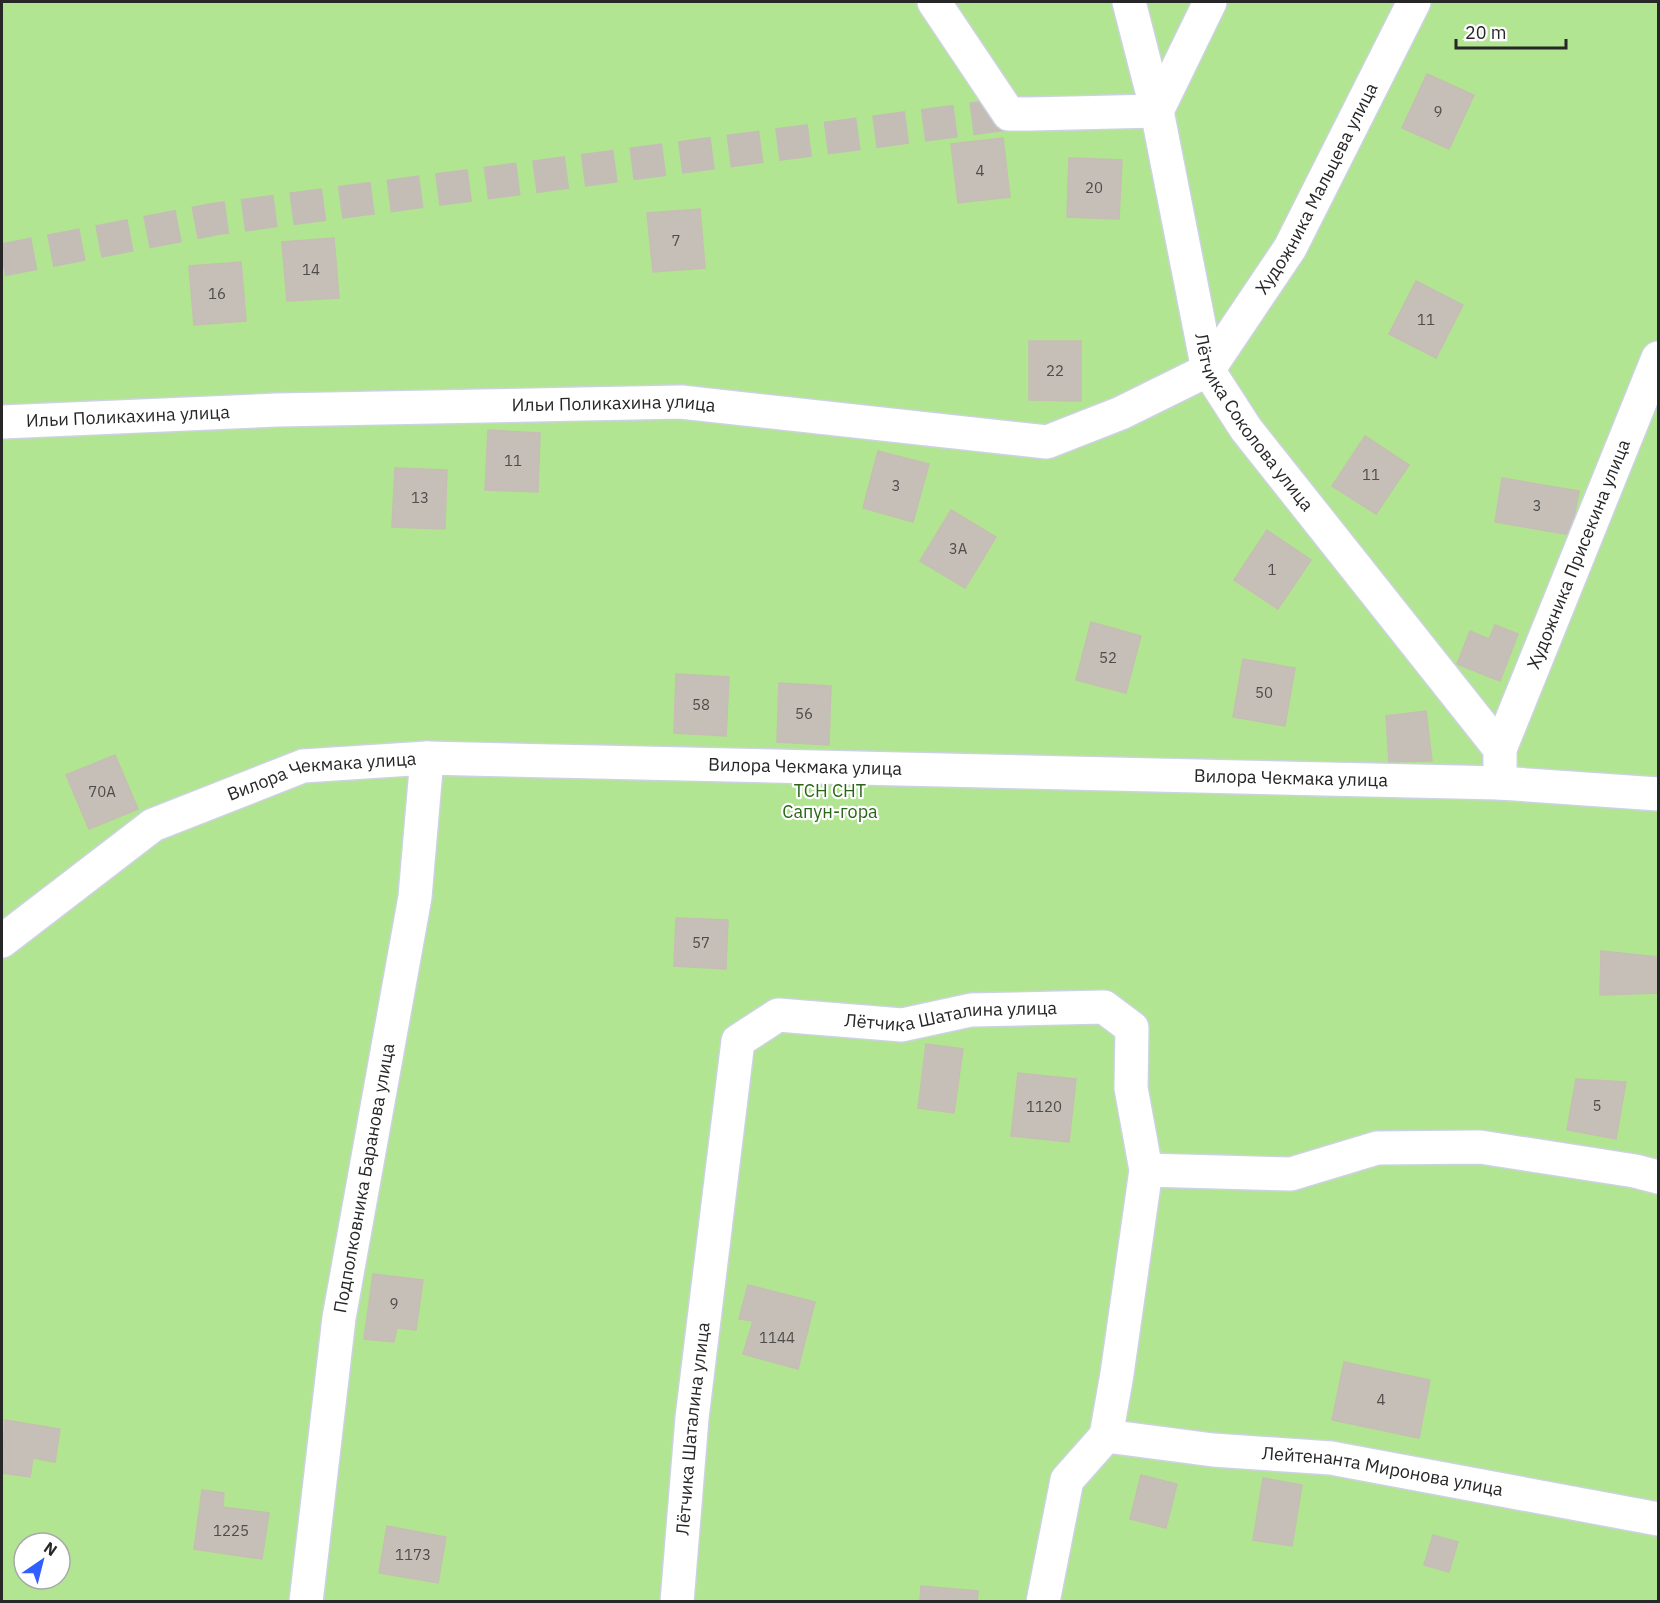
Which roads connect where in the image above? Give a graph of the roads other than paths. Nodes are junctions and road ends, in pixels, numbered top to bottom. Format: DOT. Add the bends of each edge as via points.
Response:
graph roads {
  1 [pos="934,2"];
  2 [pos="1129,2"];
  3 [pos="1210,2"];
  4 [pos="1414,2"];
  5 [pos="1157,111"];
  6 [pos="1659,358"];
  7 [pos="1208,370"];
  8 [pos="2,422"];
  9 [pos="1500,749"];
  10 [pos="427,758"];
  11 [pos="1500,783"];
  12 [pos="1659,794"];
  13 [pos="2,941"];
  14 [pos="1146,1170"];
  15 [pos="1659,1177"];
  16 [pos="1106,1436"];
  17 [pos="1659,1519"];
  18 [pos="306,1602"];
  19 [pos="677,1602"];
  20 [pos="1043,1602"];
  1 -- 5 [label="street" via="1009,114"];
  2 -- 5 [label="street, Лётчика Соколова улица"];
  3 -- 5 [label="street"];
  4 -- 7 [label="street, Художника Мальцева улица" via="1290,248"];
  5 -- 7 [label="street, Лётчика Соколова улица"];
  6 -- 9 [label="street, Художника Присекина улица"];
  7 -- 8 [label="street, Ильи Поликахина улица" via="1047,442 681,402 277,410"];
  7 -- 9 [label="street, Лётчика Соколова улица" via="1246,429"];
  9 -- 11 [label="street"];
  10 -- 11 [label="street, Вилора Чекмака улица"];
  10 -- 13 [label="street, Вилора Чекмака улица" via="303,766 153,825"];
  10 -- 18 [label="street, Подполковника Баранова улица" via="415,897 339,1318"];
  11 -- 12 [label="street, Вилора Чекмака улица"];
  14 -- 15 [label="street" via="1291,1174 1377,1148 1480,1147"];
  14 -- 16 [label="street, Лётчика Шаталина улица"];
  14 -- 19 [label="street, Лётчика Шаталина улица" via="1131,1088 1132,1028 1104,1007 971,1010 902,1025 778,1015 738,1041 692,1418"];
  16 -- 17 [label="street, Лейтенанта Миронова улица" via="1213,1450 1331,1458"];
  16 -- 20 [label="street" via="1066,1480"];
}
